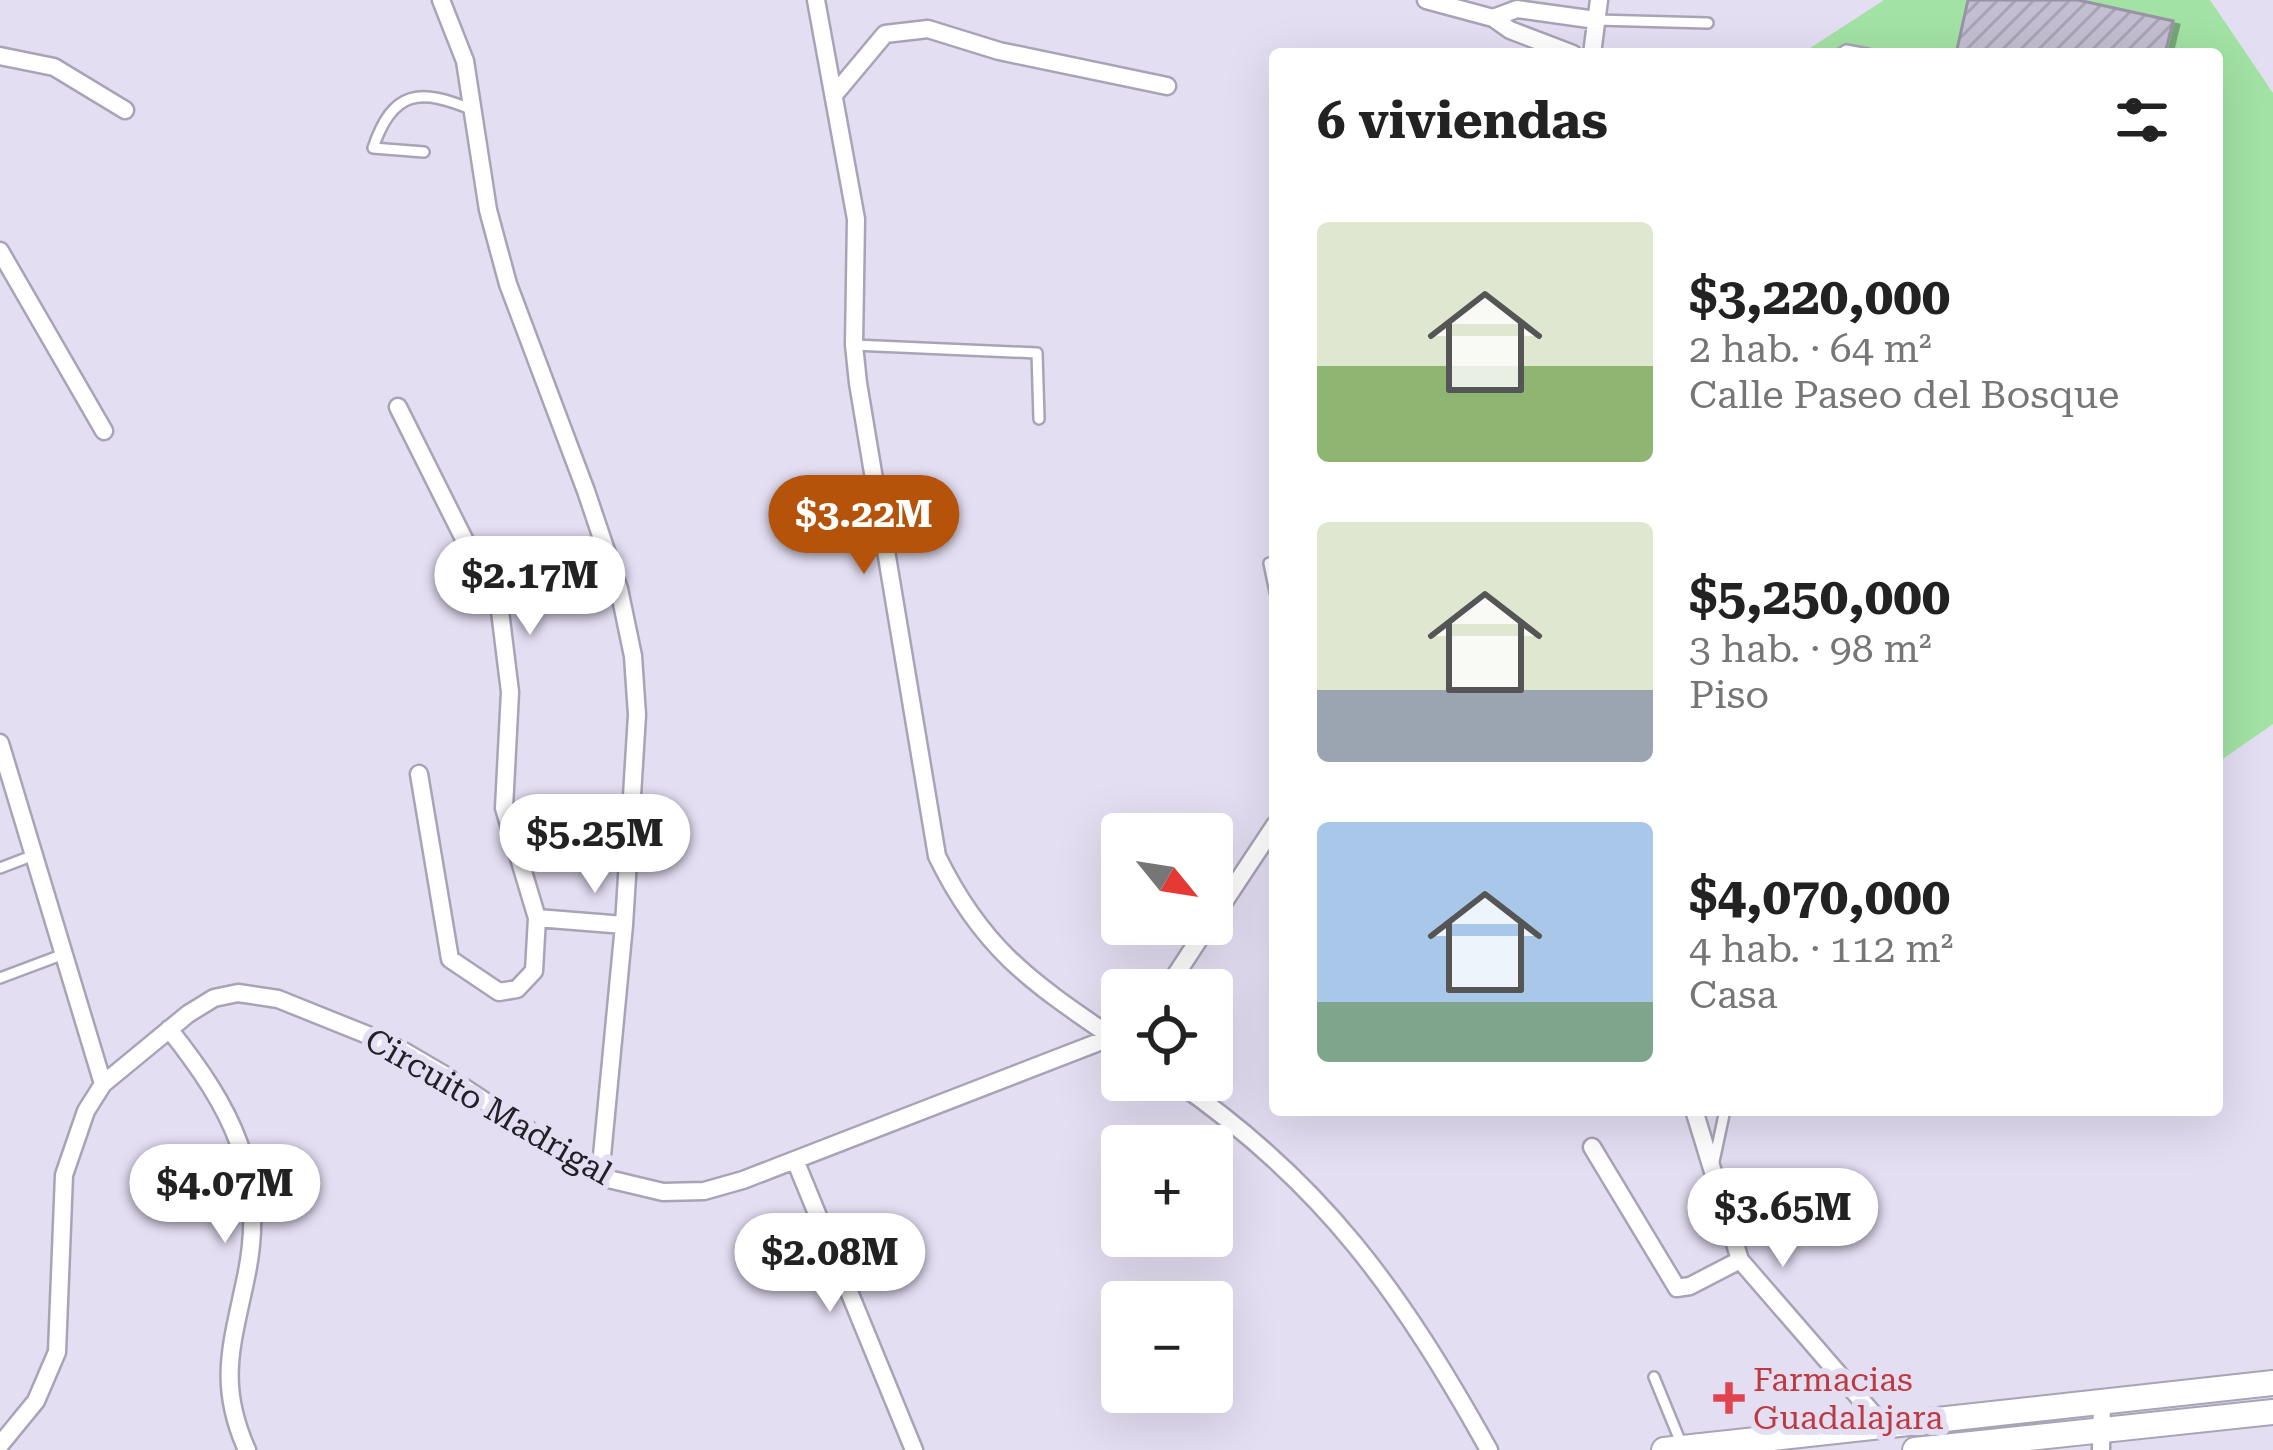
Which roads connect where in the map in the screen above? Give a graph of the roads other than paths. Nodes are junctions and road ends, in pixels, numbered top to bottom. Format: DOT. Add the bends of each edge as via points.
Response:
graph roads {
  1 [pos="440,0"];
  2 [pos="816,0"];
  3 [pos="1426,0"];
  4 [pos="1599,0"];
  5 [pos="1492,18"];
  6 [pos="1596,20"];
  7 [pos="1708,23"];
  8 [pos="1557,48"];
  9 [pos="1593,48"];
  10 [pos="0,56"];
  11 [pos="1167,86"];
  12 [pos="834,95"];
  13 [pos="125,110"];
  14 [pos="472,110"];
  15 [pos="424,152"];
  16 [pos="0,251"];
  17 [pos="854,345"];
  18 [pos="398,407"];
  19 [pos="1039,418"];
  20 [pos="104,431"];
  21 [pos="0,743"];
  22 [pos="418,774"];
  23 [pos="1269,834"];
  24 [pos="34,855"];
  25 [pos="0,868"];
  26 [pos="1233,888"];
  27 [pos="537,918"];
  28 [pos="623,925"];
  29 [pos="64,954"];
  30 [pos="0,978"];
  31 [pos="1101,1024"];
  32 [pos="169,1029"];
  33 [pos="1101,1043"];
  34 [pos="104,1084"];
  35 [pos="1202,1101"];
  36 [pos="1696,1116"];
  37 [pos="1724,1116"];
  38 [pos="1592,1147"];
  39 [pos="795,1160"];
  40 [pos="1712,1171"];
  41 [pos="600,1177"];
  42 [pos="1740,1260"];
  43 [pos="1654,1377"];
  44 [pos="2273,1382"];
  45 [pos="2091,1402"];
  46 [pos="2272,1414"];
  47 [pos="1915,1420"];
  48 [pos="1882,1424"];
  49 [pos="2096,1442"];
  50 [pos="2041,1444"];
  51 [pos="0,1445"];
  52 [pos="1952,1448"];
  53 [pos="1674,1449"];
  54 [pos="247,1450"];
  55 [pos="914,1450"];
  56 [pos="1489,1450"];
  57 [pos="1916,1450"];
  1 -- 14 [label="street" via="465,61"];
  2 -- 12 [label="street"];
  3 -- 5 [label="street"];
  4 -- 6 [label="street"];
  5 -- 6 [label="street" via="1517,9"];
  5 -- 8 [label="street"];
  6 -- 7 [label="lane"];
  6 -- 9 [label="street"];
  10 -- 13 [label="street" via="54,67"];
  11 -- 12 [label="street" via="928,28 885,34"];
  12 -- 17 [label="street" via="856,219"];
  14 -- 15 [label="lane" via="439,96 408,98 383,118 373,148"];
  14 -- 28 [label="street" via="508,284 593,510 634,656"];
  16 -- 20 [label="street"];
  17 -- 19 [label="lane" via="1037,353"];
  17 -- 31 [label="street" via="937,856 960,905 1014,967"];
  18 -- 27 [label="street" via="500,611 510,692 505,808"];
  21 -- 24 [label="street"];
  22 -- 27 [label="street" via="450,958 500,992 518,989 534,970"];
  23 -- 26 [label="street"];
  24 -- 25 [label="lane"];
  24 -- 29 [label="street"];
  27 -- 28 [label="street"];
  28 -- 41 [label="street"];
  29 -- 30 [label="lane"];
  29 -- 34 [label="street"];
  32 -- 34 [label="street, Circuito Madrigal"];
  32 -- 41 [label="street, Circuito Madrigal" via="214,998 238,993 318,1012 448,1077"];
  32 -- 54 [label="street" via="218,1094 248,1171 251,1243 227,1384"];
  33 -- 39 [label="street, Circuito Madrigal"];
  34 -- 51 [label="street, Circuito Madrigal" via="74,1137 64,1175 57,1352 36,1400"];
  35 -- 56 [label="street" via="1267,1151 1365,1253"];
  36 -- 40 [label="street"];
  37 -- 40 [label="lane"];
  38 -- 42 [label="street" via="1677,1288"];
  39 -- 41 [label="street, Circuito Madrigal" via="704,1191 663,1192"];
  39 -- 55 [label="street"];
  40 -- 42 [label="street"];
  42 -- 48 [label="street"];
  43 -- 53 [label="lane"];
  44 -- 45 [label="main road"];
  45 -- 47 [label="main road"];
  45 -- 49 [label="street"];
  46 -- 49 [label="main road" via="2137,1425"];
  47 -- 48 [label="main road"];
  47 -- 57 [label="main road"];
  48 -- 53 [label="main road"];
  49 -- 50 [label="main road"];
  50 -- 52 [label="main road"];
  52 -- 57 [label="main road"];
}
